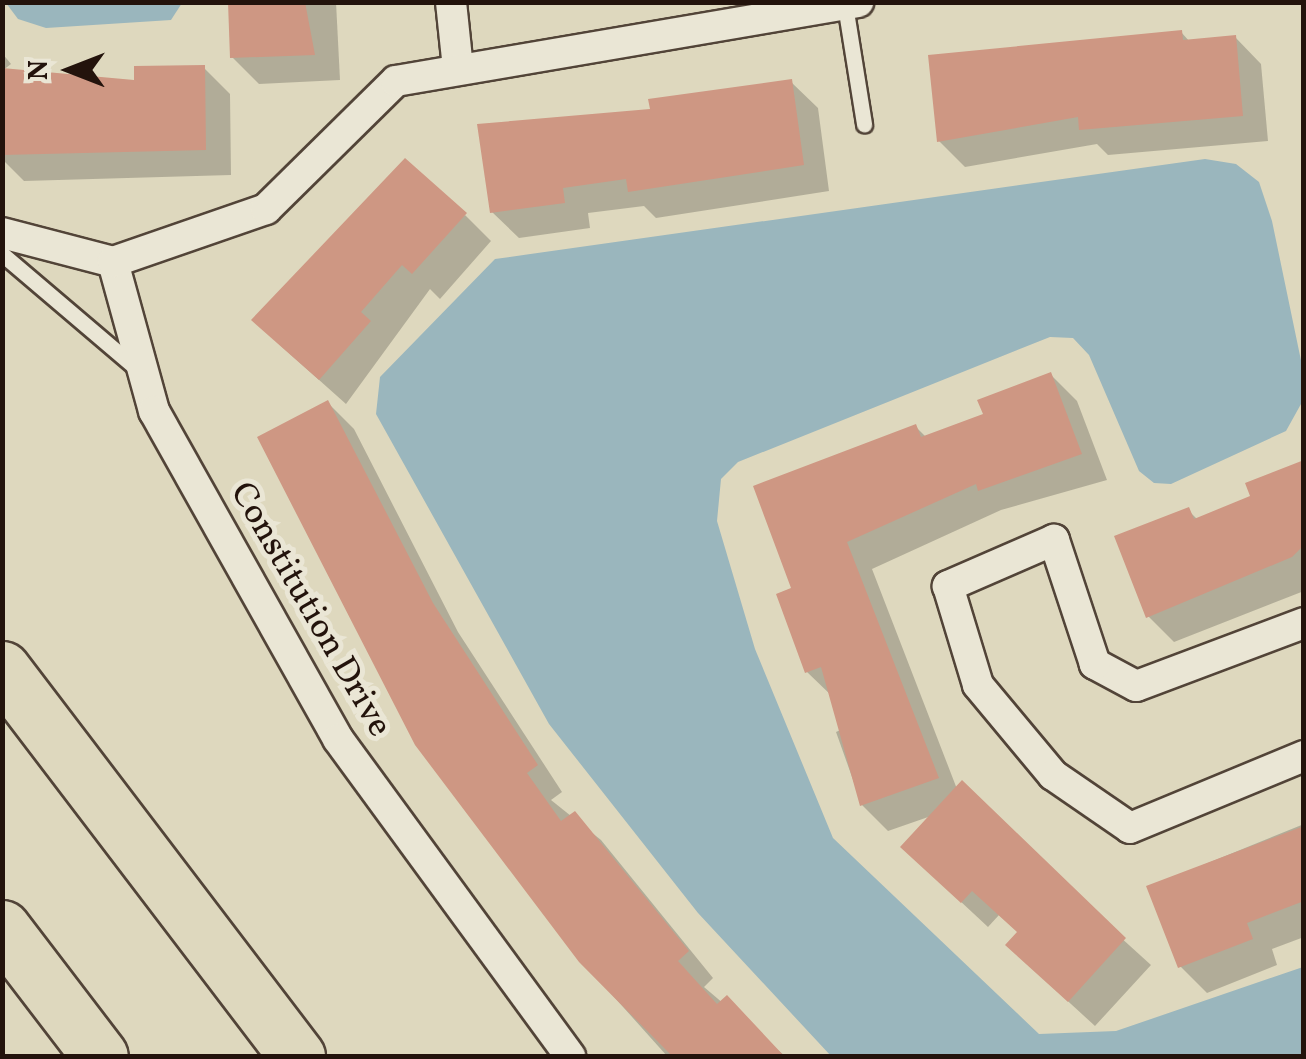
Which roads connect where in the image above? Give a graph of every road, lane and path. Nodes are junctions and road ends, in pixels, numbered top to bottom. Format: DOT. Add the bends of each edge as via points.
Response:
graph roads {
  1 [pos="450,2"];
  2 [pos="852,4"];
  3 [pos="458,70"];
  4 [pos="864,124"];
  5 [pos="2,233"];
  6 [pos="2,254"];
  7 [pos="113,262"];
  8 [pos="143,374"];
  9 [pos="1304,623"];
  10 [pos="2,669"];
  11 [pos="1304,756"];
  12 [pos="2,928"];
  13 [pos="100,1056"];
  14 [pos="296,1056"];
  15 [pos="570,1056"];
  1 -- 3 [label="street"];
  2 -- 3 [label="street"];
  2 -- 4 [label="lane"];
  3 -- 7 [label="street" via="396,81 266,209"];
  5 -- 7 [label="street"];
  6 -- 8 [label="lane"];
  7 -- 8 [label="street, Constitution Drive"];
  8 -- 15 [label="street, Constitution Drive" via="154,412 338,740"];
  9 -- 11 [label="street" via="1136,686 1095,664 1054,540 948,586 978,684 1053,775 1130,828"];
  10 -- 14 [label="highway"];
  12 -- 13 [label="highway"];
}
